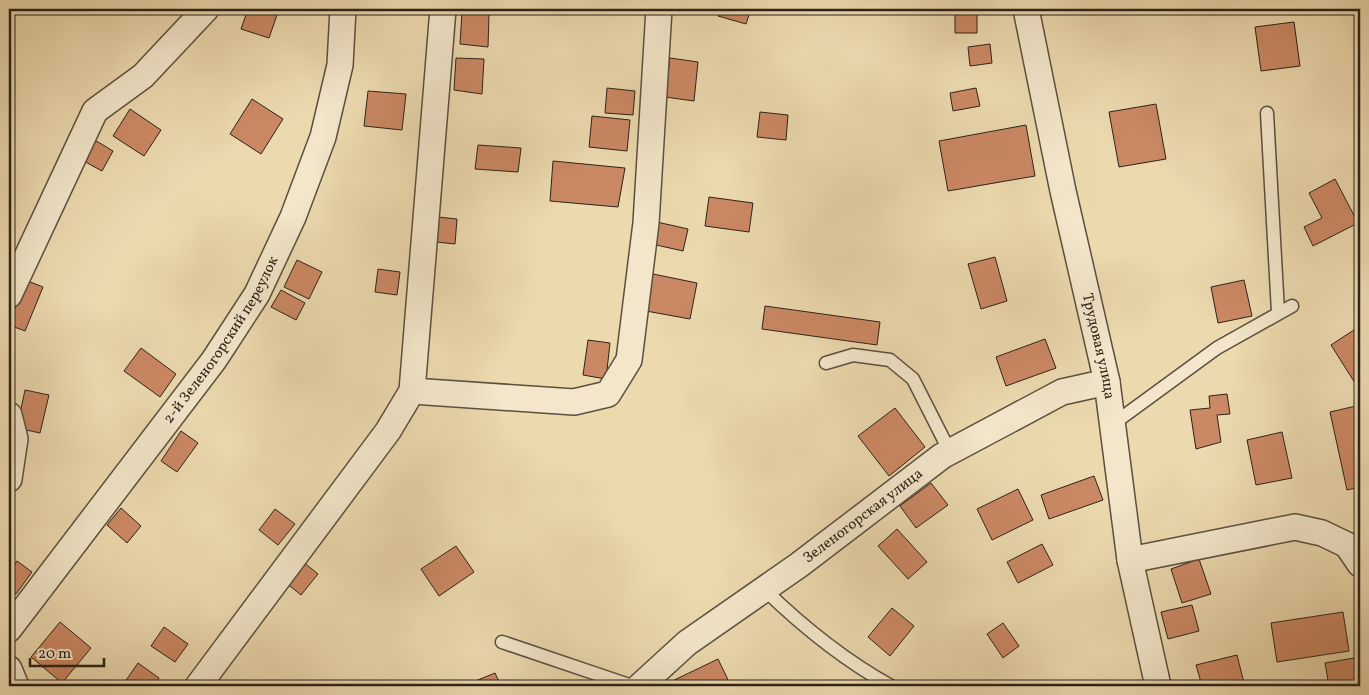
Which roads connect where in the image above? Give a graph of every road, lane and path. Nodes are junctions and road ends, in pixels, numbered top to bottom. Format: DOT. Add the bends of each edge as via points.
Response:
graph roads {
  1 [pos="206,9"];
  2 [pos="343,9"];
  3 [pos="443,9"];
  4 [pos="659,9"];
  5 [pos="1026,9"];
  6 [pos="1267,113"];
  7 [pos="9,296"];
  8 [pos="1292,306"];
  9 [pos="1278,312"];
  10 [pos="826,363"];
  11 [pos="1107,382"];
  12 [pos="412,391"];
  13 [pos="9,415"];
  14 [pos="1113,424"];
  15 [pos="950,452"];
  16 [pos="9,479"];
  17 [pos="1130,560"];
  18 [pos="1360,564"];
  19 [pos="764,589"];
  20 [pos="9,629"];
  21 [pos="502,642"];
  22 [pos="9,670"];
  23 [pos="16,686"];
  24 [pos="198,686"];
  25 [pos="632,686"];
  26 [pos="640,686"];
  27 [pos="891,686"];
  28 [pos="1158,686"];
  1 -- 7 [label="street" via="143,76 95,111"];
  2 -- 20 [label="street, 2-й Зеленогорский переулок" via="340,66 323,138 293,217 258,294 214,360"];
  3 -- 12 [label="street"];
  4 -- 12 [label="street" via="646,223 631,350 629,360 608,394 574,402"];
  5 -- 11 [label="street, Трудовая улица"];
  6 -- 9 [label="lane"];
  8 -- 9 [label="lane"];
  9 -- 14 [label="lane" via="1217,348"];
  10 -- 15 [label="lane" via="853,355 890,360 913,379"];
  11 -- 14 [label="street, Трудовая улица"];
  11 -- 15 [label="street, Зеленогорская улица" via="1062,392"];
  12 -- 24 [label="street" via="388,432"];
  13 -- 16 [label="street" via="14,439"];
  14 -- 17 [label="street, Трудовая улица"];
  15 -- 19 [label="street, Зеленогорская улица"];
  17 -- 18 [label="street" via="1295,527 1322,533 1347,545"];
  17 -- 28 [label="street, Трудовая улица"];
  19 -- 26 [label="street, Зеленогорская улица" via="687,643"];
  19 -- 27 [label="lane" via="853,665"];
  21 -- 25 [label="lane"];
  22 -- 23 [label="street"];
}
